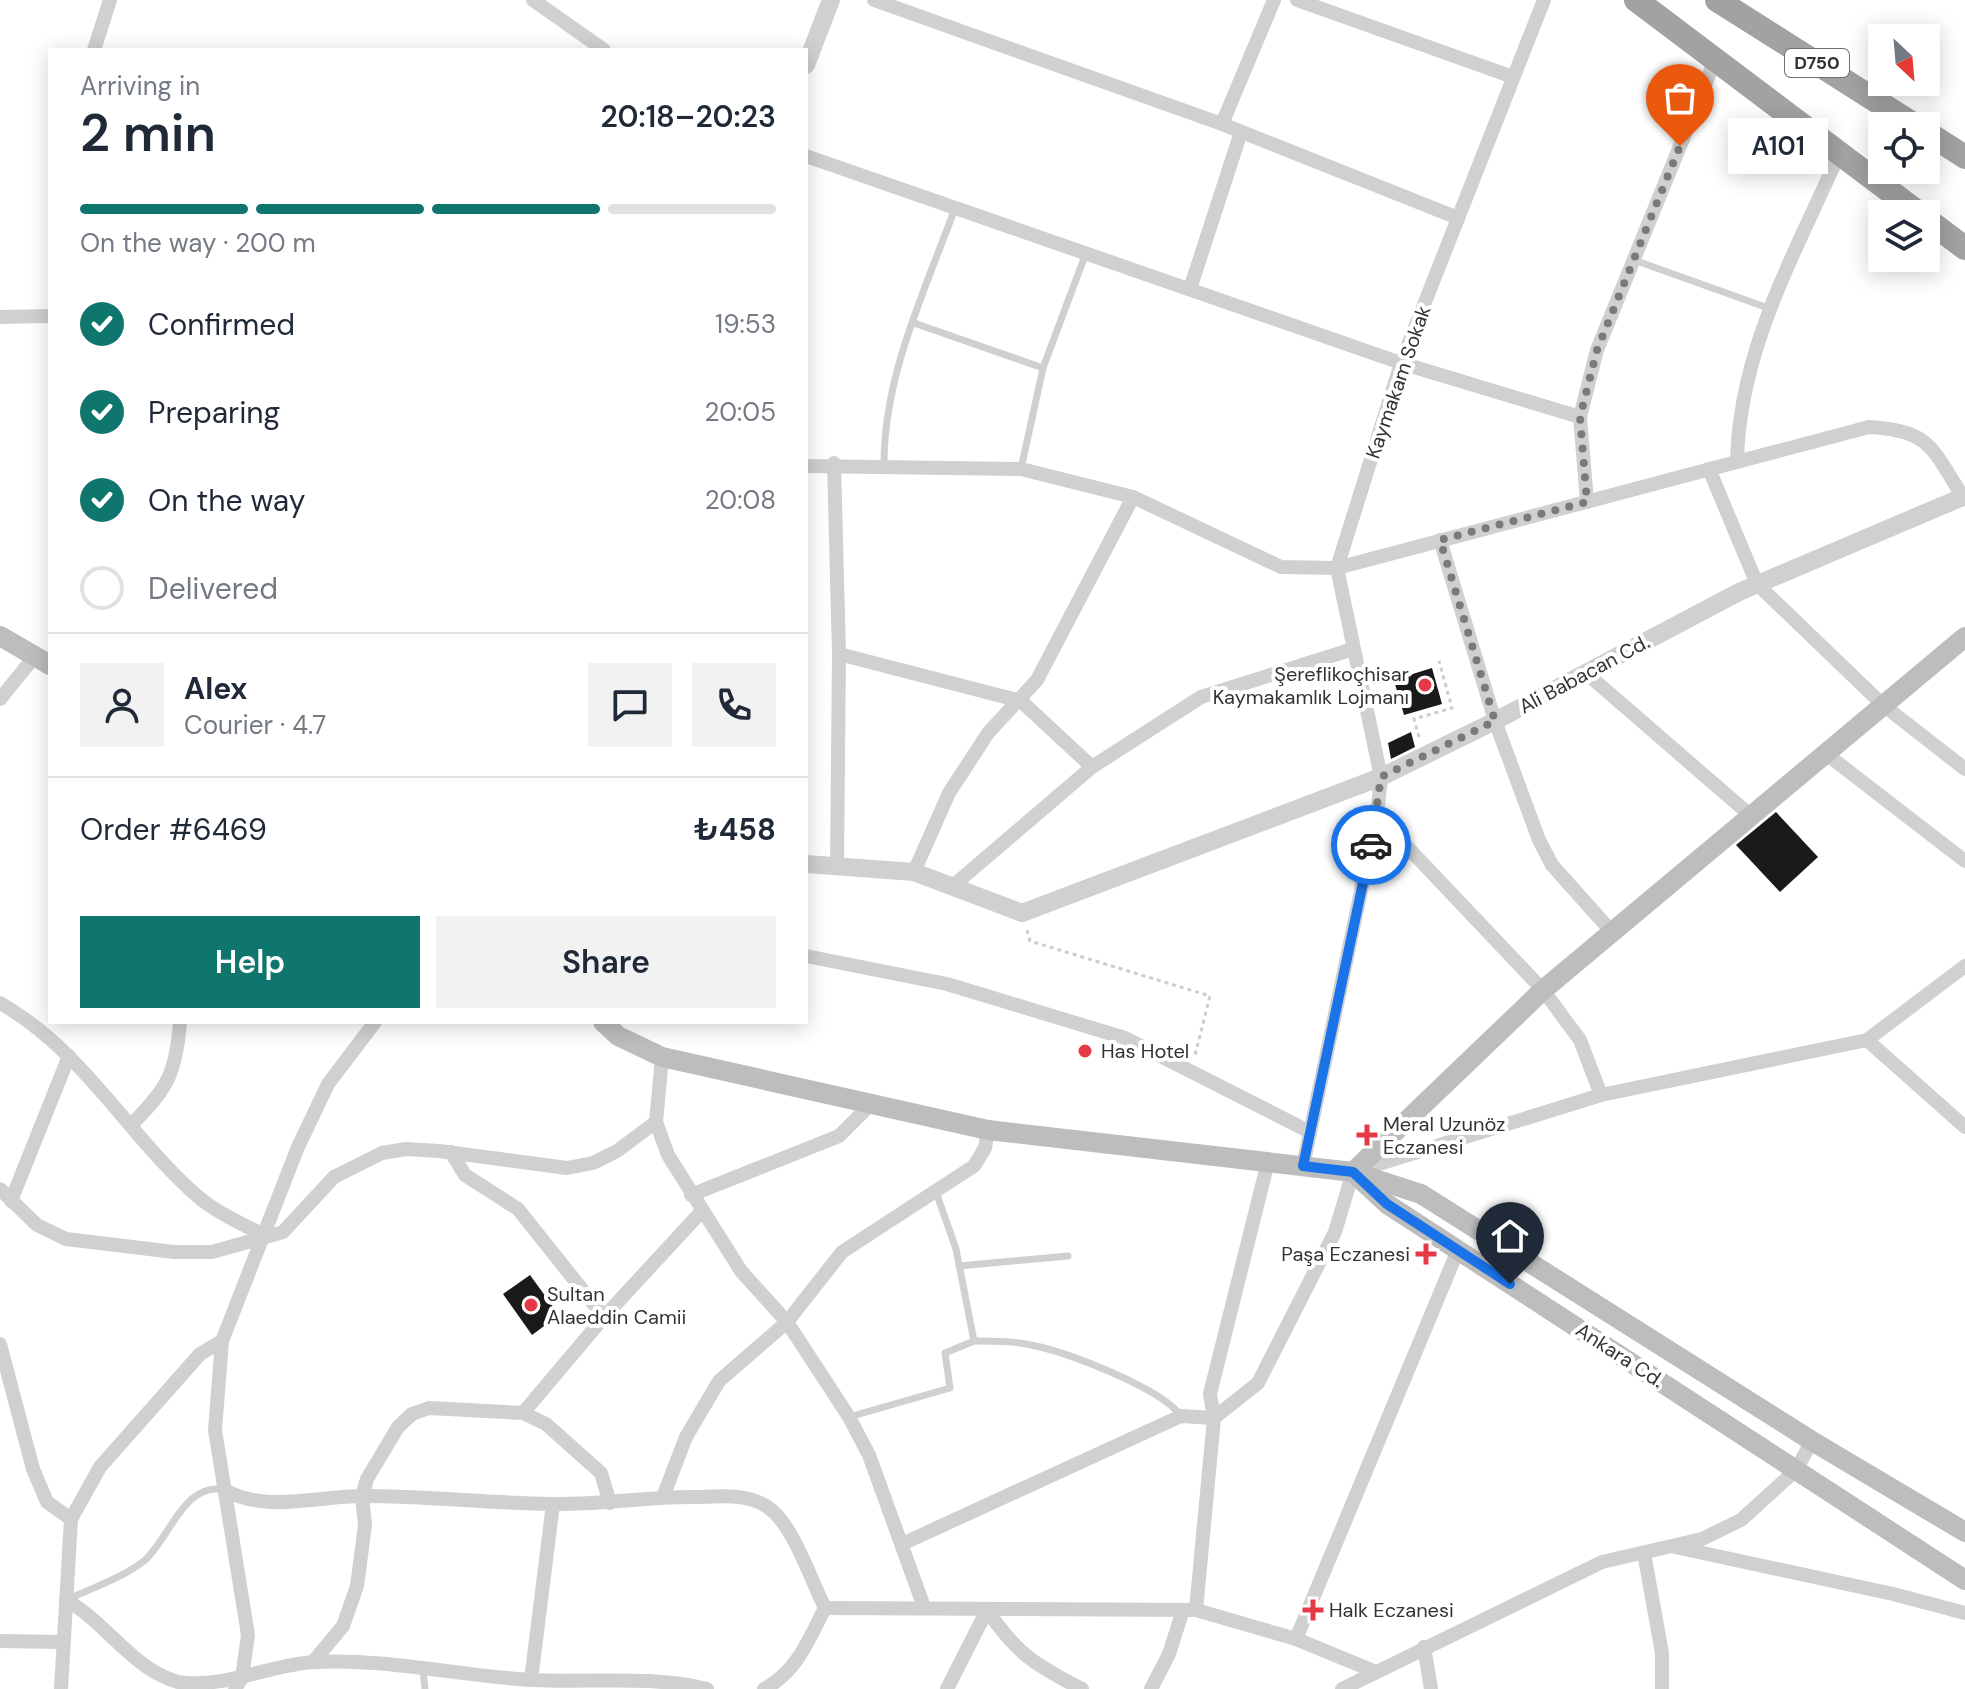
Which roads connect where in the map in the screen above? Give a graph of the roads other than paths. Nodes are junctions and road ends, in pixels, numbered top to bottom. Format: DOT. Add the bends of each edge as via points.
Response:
graph roads {
  1 [pos="110,0"];
  2 [pos="533,0"];
  3 [pos="831,0"];
  4 [pos="874,0"];
  5 [pos="1274,0"];
  6 [pos="1297,0"];
  7 [pos="1544,0"];
  8 [pos="1636,0"];
  9 [pos="1717,0"];
  10 [pos="586,45"];
  11 [pos="95,48"];
  12 [pos="808,60"];
  13 [pos="1715,60"];
  14 [pos="1513,77"];
  15 [pos="1894,112"];
  16 [pos="1222,124"];
  17 [pos="1241,132"];
  18 [pos="1940,141"];
  19 [pos="1839,154"];
  20 [pos="808,157"];
  21 [pos="1965,157"];
  22 [pos="1901,200"];
  23 [pos="955,208"];
  24 [pos="1458,218"];
  25 [pos="1940,229"];
  26 [pos="1965,248"];
  27 [pos="1086,253"];
  28 [pos="1634,260"];
  29 [pos="1190,289"];
  30 [pos="1771,309"];
  31 [pos="48,316"];
  32 [pos="0,317"];
  33 [pos="914,323"];
  34 [pos="1401,363"];
  35 [pos="1043,368"];
  36 [pos="1580,417"];
  37 [pos="1737,462"];
  38 [pos="834,463"];
  39 [pos="884,464"];
  40 [pos="808,466"];
  41 [pos="1021,469"];
  42 [pos="1709,469"];
  43 [pos="1133,497"];
  44 [pos="1964,497"];
  45 [pos="1587,502"];
  46 [pos="1440,540"];
  47 [pos="1337,568"];
  48 [pos="1757,584"];
  49 [pos="0,636"];
  50 [pos="1965,637"];
  51 [pos="1353,649"];
  52 [pos="839,654"];
  53 [pos="43,661"];
  54 [pos="1586,673"];
  55 [pos="0,699"];
  56 [pos="1021,701"];
  57 [pos="1883,705"];
  58 [pos="1495,721"];
  59 [pos="1825,753"];
  60 [pos="1092,767"];
  61 [pos="1965,769"];
  62 [pos="1381,777"];
  63 [pos="1377,815"];
  64 [pos="1750,815"];
  65 [pos="1965,861"];
  66 [pos="808,864"];
  67 [pos="837,866"];
  68 [pos="914,872"];
  69 [pos="954,885"];
  70 [pos="1611,931"];
  71 [pos="808,956"];
  72 [pos="1965,966"];
  73 [pos="1543,990"];
  74 [pos="0,1003"];
  75 [pos="180,1024"];
  76 [pos="373,1024"];
  77 [pos="605,1024"];
  78 [pos="1867,1040"];
  79 [pos="69,1056"];
  80 [pos="662,1057"];
  81 [pos="1601,1095"];
  82 [pos="871,1104"];
  83 [pos="656,1122"];
  84 [pos="132,1124"];
  85 [pos="1965,1127"];
  86 [pos="988,1130"];
  87 [pos="1310,1132"];
  88 [pos="451,1152"];
  89 [pos="1268,1162"];
  90 [pos="1303,1166"];
  91 [pos="1353,1172"];
  92 [pos="0,1189"];
  93 [pos="936,1192"];
  94 [pos="691,1195"];
  95 [pos="11,1201"];
  96 [pos="701,1212"];
  97 [pos="265,1236"];
  98 [pos="1458,1250"];
  99 [pos="1068,1256"];
  100 [pos="959,1266"];
  101 [pos="604,1317"];
  102 [pos="787,1322"];
  103 [pos="222,1341"];
  104 [pos="974,1341"];
  105 [pos="0,1344"];
  106 [pos="523,1413"];
  107 [pos="1181,1416"];
  108 [pos="849,1417"];
  109 [pos="1214,1418"];
  110 [pos="1812,1441"];
  111 [pos="1796,1470"];
  112 [pos="225,1490"];
  113 [pos="362,1496"];
  114 [pos="663,1497"];
  115 [pos="610,1503"];
  116 [pos="553,1504"];
  117 [pos="71,1519"];
  118 [pos="1965,1532"];
  119 [pos="902,1544"];
  120 [pos="1671,1546"];
  121 [pos="1644,1553"];
  122 [pos="1965,1580"];
  123 [pos="66,1600"];
  124 [pos="924,1607"];
  125 [pos="825,1608"];
  126 [pos="987,1610"];
  127 [pos="1190,1610"];
  128 [pos="1965,1613"];
  129 [pos="1296,1639"];
  130 [pos="0,1641"];
  131 [pos="62,1642"];
  132 [pos="1424,1647"];
  133 [pos="313,1662"];
  134 [pos="423,1670"];
  135 [pos="1376,1672"];
  136 [pos="238,1684"];
  137 [pos="531,1684"];
  138 [pos="61,1689"];
  139 [pos="425,1689"];
  140 [pos="707,1689"];
  141 [pos="764,1689"];
  142 [pos="947,1689"];
  143 [pos="1082,1689"];
  144 [pos="1151,1689"];
  145 [pos="1342,1689"];
  146 [pos="1431,1689"];
  147 [pos="1662,1689"];
  1 -- 11 [label="street"];
  2 -- 10 [label="street"];
  3 -- 12 [label="street"];
  4 -- 16 [label="street"];
  5 -- 16 [label="street"];
  6 -- 14 [label="street"];
  7 -- 14 [label="street, Kaymakam Sokak"];
  8 -- 13 [label="highway, D750"];
  9 -- 15 [label="highway, D750"];
  13 -- 19 [label="highway, D750"];
  13 -- 28 [label="street"];
  14 -- 24 [label="street, Kaymakam Sokak"];
  16 -- 17 [label="street"];
  17 -- 24 [label="street"];
  17 -- 29 [label="street"];
  18 -- 21 [label="highway"];
  19 -- 22 [label="highway, D750"];
  19 -- 30 [label="street"];
  20 -- 23 [label="street"];
  23 -- 27 [label="street"];
  23 -- 33 [label="lane"];
  24 -- 34 [label="street, Kaymakam Sokak"];
  25 -- 26 [label="highway"];
  27 -- 29 [label="street"];
  27 -- 35 [label="lane"];
  28 -- 30 [label="lane"];
  28 -- 36 [label="street" via="1597,350"];
  29 -- 34 [label="street"];
  30 -- 37 [label="street" via="1744,384"];
  31 -- 32 [label="street"];
  33 -- 35 [label="lane"];
  33 -- 39 [label="lane" via="889,397"];
  34 -- 36 [label="street"];
  34 -- 47 [label="street, Kaymakam Sokak"];
  35 -- 41 [label="lane"];
  36 -- 45 [label="street"];
  37 -- 42 [label="street"];
  37 -- 44 [label="street" via="1869,427 1904,429 1928,443"];
  38 -- 39 [label="street"];
  38 -- 40 [label="street"];
  38 -- 52 [label="street"];
  39 -- 41 [label="street"];
  41 -- 43 [label="street"];
  42 -- 45 [label="street"];
  42 -- 48 [label="street"];
  43 -- 47 [label="street" via="1281,567"];
  43 -- 56 [label="street"];
  44 -- 48 [label="street, Ali Babacan Cd."];
  45 -- 46 [label="street"];
  46 -- 47 [label="street"];
  46 -- 58 [label="street"];
  47 -- 51 [label="street, Kaymakam Sokak"];
  48 -- 54 [label="street, Ali Babacan Cd."];
  48 -- 57 [label="street"];
  49 -- 53 [label="main road"];
  50 -- 57 [label="main road"];
  51 -- 60 [label="street" via="1201,697"];
  51 -- 62 [label="street, Kaymakam Sokak"];
  52 -- 56 [label="street"];
  52 -- 67 [label="street"];
  53 -- 55 [label="street"];
  54 -- 58 [label="street, Ali Babacan Cd."];
  54 -- 64 [label="street"];
  56 -- 60 [label="street"];
  56 -- 68 [label="street" via="988,733 949,793"];
  57 -- 59 [label="main road"];
  57 -- 61 [label="street"];
  58 -- 62 [label="street, Ali Babacan Cd."];
  58 -- 70 [label="street" via="1552,865"];
  59 -- 64 [label="main road"];
  59 -- 65 [label="street"];
  60 -- 69 [label="street"];
  62 -- 63 [label="street, Kaymakam Sokak"];
  62 -- 69 [label="street, Ali Babacan Cd." via="1022,913"];
  63 -- 73 [label="street"];
  63 -- 87 [label="street, Kaymakam Sokak"];
  64 -- 70 [label="main road"];
  66 -- 67 [label="street"];
  67 -- 68 [label="street"];
  68 -- 69 [label="street"];
  70 -- 73 [label="main road"];
  71 -- 87 [label="street" via="947,984 1125,1038"];
  72 -- 78 [label="street"];
  73 -- 81 [label="street" via="1580,1040"];
  73 -- 91 [label="main road"];
  74 -- 79 [label="street" via="27,1018"];
  75 -- 84 [label="street" via="176,1062 162,1094"];
  76 -- 97 [label="street" via="328,1084"];
  77 -- 80 [label="main road"];
  78 -- 81 [label="street"];
  78 -- 85 [label="street"];
  79 -- 84 [label="street"];
  79 -- 95 [label="street"];
  80 -- 82 [label="main road"];
  80 -- 83 [label="street"];
  81 -- 91 [label="street"];
  82 -- 86 [label="main road"];
  82 -- 94 [label="street" via="839,1136"];
  83 -- 88 [label="street" via="617,1151 567,1168"];
  83 -- 94 [label="street"];
  84 -- 97 [label="street" via="199,1198"];
  86 -- 89 [label="main road"];
  86 -- 93 [label="street" via="974,1166"];
  87 -- 90 [label="street, Kaymakam Sokak"];
  88 -- 97 [label="street" via="406,1149 355,1163 334,1177 283,1232"];
  88 -- 101 [label="street" via="465,1175 518,1209"];
  89 -- 90 [label="main road"];
  89 -- 109 [label="street" via="1210,1394"];
  90 -- 91 [label="main road"];
  91 -- 98 [label="main road, Ankara Cd." via="1387,1204"];
  91 -- 109 [label="street" via="1335,1232 1258,1383"];
  91 -- 110 [label="main road, Ankara Cd." via="1421,1194"];
  92 -- 95 [label="street"];
  93 -- 100 [label="lane"];
  93 -- 102 [label="street" via="842,1252"];
  94 -- 96 [label="street"];
  95 -- 97 [label="street" via="37,1225 81,1243 193,1253 231,1249"];
  96 -- 101 [label="street"];
  96 -- 102 [label="street" via="741,1271"];
  97 -- 103 [label="street"];
  98 -- 111 [label="main road, Ankara Cd."];
  98 -- 129 [label="street"];
  99 -- 100 [label="lane"];
  100 -- 104 [label="lane"];
  101 -- 106 [label="street"];
  102 -- 108 [label="street"];
  102 -- 114 [label="street" via="719,1381 686,1437"];
  103 -- 112 [label="street" via="215,1430"];
  103 -- 117 [label="street" via="200,1354 100,1467"];
  104 -- 107 [label="lane" via="1053,1351 1154,1392"];
  104 -- 108 [label="lane" via="945,1353 950,1388"];
  105 -- 117 [label="street" via="33,1469 47,1502"];
  106 -- 113 [label="street" via="429,1408 412,1414 398,1427"];
  106 -- 115 [label="street" via="546,1424 601,1473"];
  107 -- 109 [label="street"];
  107 -- 119 [label="street"];
  108 -- 119 [label="street"];
  109 -- 127 [label="street"];
  110 -- 111 [label="street"];
  110 -- 118 [label="main road, Ankara Cd."];
  111 -- 120 [label="street" via="1741,1520 1702,1539"];
  111 -- 122 [label="main road, Ankara Cd."];
  112 -- 113 [label="street" via="240,1499 261,1501"];
  112 -- 123 [label="lane" via="198,1494 145,1559"];
  112 -- 136 [label="street" via="248,1635"];
  113 -- 116 [label="street"];
  113 -- 133 [label="street" via="365,1525 357,1586 343,1626"];
  114 -- 115 [label="street"];
  114 -- 125 [label="street" via="739,1497 771,1509 783,1522"];
  115 -- 116 [label="street"];
  116 -- 137 [label="street"];
  117 -- 123 [label="street"];
  119 -- 124 [label="street"];
  120 -- 121 [label="street"];
  120 -- 128 [label="street"];
  121 -- 132 [label="street" via="1602,1562"];
  121 -- 147 [label="street" via="1662,1653"];
  123 -- 131 [label="street"];
  123 -- 136 [label="street" via="164,1677 208,1686"];
  124 -- 125 [label="street"];
  124 -- 126 [label="street"];
  125 -- 141 [label="street" via="799,1659"];
  126 -- 127 [label="street"];
  126 -- 142 [label="street"];
  126 -- 143 [label="street" via="1028,1660"];
  127 -- 129 [label="street"];
  127 -- 144 [label="street"];
  129 -- 135 [label="street"];
  130 -- 131 [label="street"];
  131 -- 138 [label="street"];
  132 -- 135 [label="street"];
  132 -- 146 [label="street"];
  133 -- 134 [label="street"];
  133 -- 136 [label="street" via="278,1667"];
  134 -- 137 [label="street"];
  134 -- 139 [label="lane"];
  135 -- 145 [label="street"];
  137 -- 140 [label="street" via="677,1682"];
}
